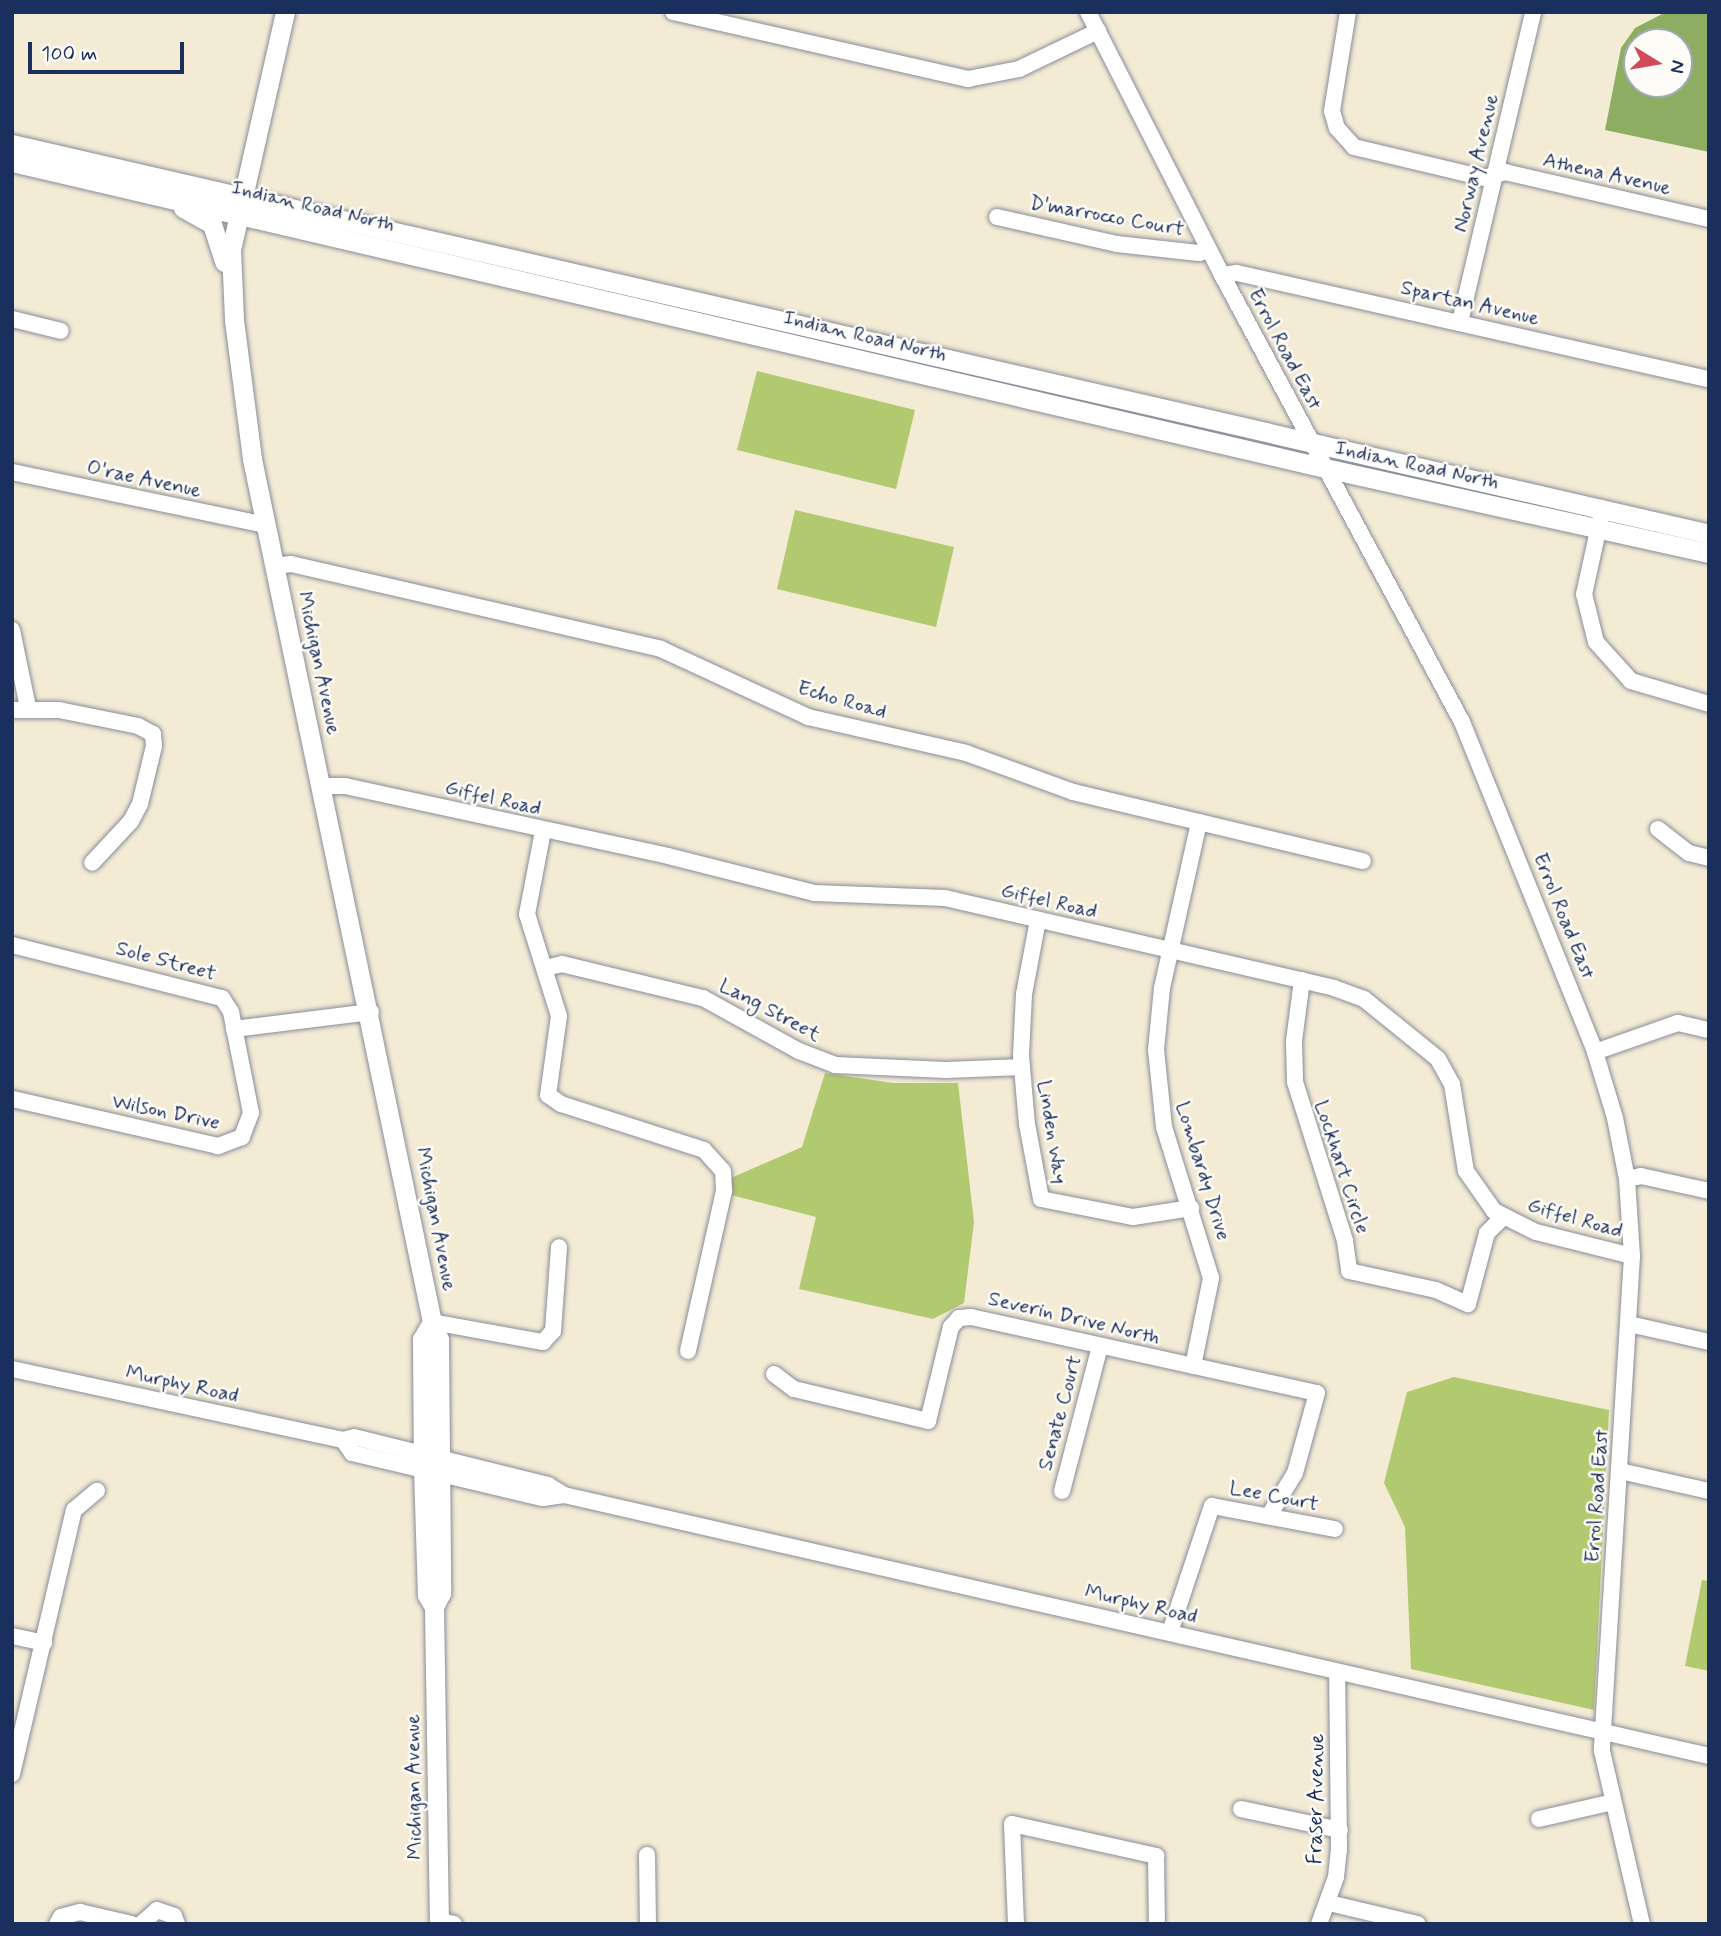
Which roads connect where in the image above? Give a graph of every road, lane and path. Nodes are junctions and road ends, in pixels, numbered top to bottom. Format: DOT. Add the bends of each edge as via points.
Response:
graph roads {
  1 [pos="285,12"];
  2 [pos="673,12"];
  3 [pos="1088,12"];
  4 [pos="1348,12"];
  5 [pos="1533,12"];
  6 [pos="724,18"];
  7 [pos="1098,31"];
  8 [pos="12,144"];
  9 [pos="12,162"];
  10 [pos="1495,173"];
  11 [pos="143,191"];
  12 [pos="241,203"];
  13 [pos="997,217"];
  14 [pos="1709,219"];
  15 [pos="1209,250"];
  16 [pos="1222,275"];
  17 [pos="12,319"];
  18 [pos="234,320"];
  19 [pos="1460,322"];
  20 [pos="61,331"];
  21 [pos="1709,379"];
  22 [pos="1314,447"];
  23 [pos="1325,468"];
  24 [pos="12,471"];
  25 [pos="1600,519"];
  26 [pos="266,525"];
  27 [pos="1709,534"];
  28 [pos="1709,552"];
  29 [pos="275,566"];
  30 [pos="12,630"];
  31 [pos="1709,704"];
  32 [pos="20,709"];
  33 [pos="322,786"];
  34 [pos="1199,822"];
  35 [pos="1658,829"];
  36 [pos="543,831"];
  37 [pos="1709,858"];
  38 [pos="1363,861"];
  39 [pos="92,863"];
  40 [pos="1038,920"];
  41 [pos="12,945"];
  42 [pos="1171,951"];
  43 [pos="544,968"];
  44 [pos="1302,980"];
  45 [pos="371,1012"];
  46 [pos="234,1029"];
  47 [pos="1709,1030"];
  48 [pos="1595,1052"];
  49 [pos="1022,1067"];
  50 [pos="12,1100"];
  51 [pos="1626,1179"];
  52 [pos="1709,1191"];
  53 [pos="1191,1208"];
  54 [pos="1503,1217"];
  55 [pos="559,1247"];
  56 [pos="1632,1256"];
  57 [pos="432,1322"];
  58 [pos="1629,1324"];
  59 [pos="1709,1342"];
  60 [pos="1100,1346"];
  61 [pos="688,1351"];
  62 [pos="1194,1366"];
  63 [pos="12,1369"];
  64 [pos="774,1374"];
  65 [pos="432,1464"];
  66 [pos="1620,1471"];
  67 [pos="97,1491"];
  68 [pos="1062,1491"];
  69 [pos="1709,1491"];
  70 [pos="1270,1514"];
  71 [pos="1335,1529"];
  72 [pos="1170,1632"];
  73 [pos="12,1636"];
  74 [pos="44,1643"];
  75 [pos="1338,1672"];
  76 [pos="1601,1731"];
  77 [pos="1709,1756"];
  78 [pos="12,1774"];
  79 [pos="1613,1802"];
  80 [pos="1241,1810"];
  81 [pos="1539,1819"];
  82 [pos="1340,1830"];
  83 [pos="647,1855"];
  84 [pos="1329,1903"];
  85 [pos="122,1923"];
  86 [pos="444,1923"];
  87 [pos="57,1924"];
  88 [pos="141,1924"];
  89 [pos="177,1924"];
  90 [pos="648,1924"];
  91 [pos="1016,1924"];
  92 [pos="1157,1924"];
  93 [pos="1319,1924"];
  94 [pos="1419,1924"];
  95 [pos="1642,1924"];
  1 -- 12 [label="main road, Michigan Avenue"];
  2 -- 6 [label="street"];
  3 -- 7 [label="street, Errol Road East"];
  4 -- 10 [label="street, Athena Avenue" via="1332,111 1343,136 1372,154 1484,178"];
  5 -- 10 [label="street, Norway Avenue"];
  6 -- 7 [label="street" via="968,79 1019,69"];
  7 -- 15 [label="street, Errol Road East"];
  8 -- 12 [label="main road, Indian Road North"];
  9 -- 11 [label="main road, Indian Road North"];
  10 -- 14 [label="street, Athena Avenue"];
  10 -- 19 [label="street, Norway Avenue"];
  11 -- 12 [label="main road, Indian Road North"];
  11 -- 18 [label="main road" via="201,214 217,231"];
  12 -- 18 [label="main road, Michigan Avenue" via="230,256"];
  12 -- 22 [label="main road, Indian Road North"];
  12 -- 23 [label="main road, Indian Road North"];
  13 -- 15 [label="street, D'marrocco Court" via="1117,244 1199,253"];
  15 -- 16 [label="street, Errol Road East"];
  16 -- 19 [label="street, Spartan Avenue" via="1237,273"];
  16 -- 22 [label="street, Errol Road East"];
  17 -- 20 [label="street"];
  18 -- 26 [label="main road, Michigan Avenue"];
  19 -- 21 [label="street, Spartan Avenue"];
  22 -- 23 [label="street, Errol Road East"];
  22 -- 25 [label="main road, Indian Road North"];
  23 -- 25 [label="main road, Indian Road North"];
  23 -- 48 [label="street, Errol Road East" via="1462,722"];
  24 -- 26 [label="street, O'rae Avenue"];
  25 -- 27 [label="main road, Indian Road North"];
  25 -- 28 [label="main road, Indian Road North"];
  25 -- 31 [label="street" via="1584,594 1589,624 1602,652 1640,686"];
  26 -- 29 [label="main road, Michigan Avenue"];
  29 -- 33 [label="main road, Michigan Avenue"];
  29 -- 34 [label="street, Echo Road" via="291,564 661,649 808,717 966,752 1073,792"];
  30 -- 32 [label="street"];
  32 -- 39 [label="street" via="84,714 148,731 154,746 140,804 131,821"];
  33 -- 36 [label="street, Giffel Road" via="345,786"];
  33 -- 45 [label="main road, Michigan Avenue"];
  34 -- 38 [label="street, Echo Road"];
  34 -- 42 [label="street, Lombardy Drive"];
  35 -- 37 [label="street" via="1689,853"];
  36 -- 40 [label="street, Giffel Road" via="814,893 914,893"];
  36 -- 43 [label="street" via="527,914"];
  40 -- 42 [label="street, Giffel Road"];
  40 -- 49 [label="street, Linden Way" via="1024,994"];
  41 -- 46 [label="street, Sole Street" via="205,990 228,1003"];
  42 -- 44 [label="street, Giffel Road"];
  42 -- 53 [label="street, Lombardy Drive" via="1159,1010 1157,1076 1164,1127"];
  43 -- 49 [label="street, Lang Street" via="562,964 703,998 799,1051 835,1065 946,1070"];
  43 -- 61 [label="street" via="559,1016 548,1095 561,1104 704,1150 721,1165 724,1191"];
  44 -- 54 [label="street, Giffel Road" via="1364,999 1438,1059 1452,1084 1466,1171 1479,1193"];
  44 -- 54 [label="street, Lockhart Circle" via="1294,1041 1295,1082 1345,1241 1349,1271 1436,1290 1468,1304 1487,1233"];
  45 -- 46 [label="street"];
  45 -- 57 [label="main road, Michigan Avenue"];
  46 -- 50 [label="street, Wilson Drive" via="251,1114 242,1138 233,1144 219,1146"];
  47 -- 48 [label="street" via="1678,1023"];
  48 -- 51 [label="street, Errol Road East" via="1615,1118"];
  49 -- 53 [label="street, Linden Way" via="1028,1137 1041,1199 1126,1217"];
  51 -- 52 [label="street" via="1641,1176"];
  51 -- 56 [label="street, Errol Road East"];
  53 -- 62 [label="street, Lombardy Drive" via="1211,1279"];
  54 -- 56 [label="street, Giffel Road" via="1536,1232"];
  55 -- 57 [label="street" via="553,1331 543,1342"];
  56 -- 58 [label="street, Errol Road East"];
  57 -- 65 [label="main road, Michigan Avenue" via="439,1339"];
  58 -- 59 [label="street"];
  58 -- 66 [label="street, Errol Road East"];
  60 -- 62 [label="street, Severin Drive North"];
  60 -- 64 [label="street, Severin Drive North" via="981,1318 959,1318 949,1333 928,1421 794,1389"];
  60 -- 68 [label="street, Senate Court"];
  62 -- 70 [label="street, Severin Drive North" via="1317,1393 1295,1473"];
  63 -- 65 [label="street, Murphy Road" via="343,1440 352,1453"];
  65 -- 72 [label="street, Murphy Road" via="548,1485 564,1494"];
  65 -- 86 [label="main road, Michigan Avenue" via="427,1595 435,1607"];
  66 -- 69 [label="street"];
  66 -- 76 [label="street, Errol Road East"];
  67 -- 74 [label="street" via="74,1510"];
  70 -- 71 [label="street, Lee Court"];
  70 -- 72 [label="street, Lee Court" via="1212,1506"];
  72 -- 75 [label="street, Murphy Road"];
  73 -- 74 [label="street"];
  74 -- 78 [label="street"];
  75 -- 76 [label="street, Murphy Road"];
  75 -- 82 [label="street, Fraser Avenue"];
  76 -- 77 [label="street, Murphy Road"];
  76 -- 79 [label="street, Errol Road East"];
  79 -- 81 [label="street"];
  79 -- 95 [label="street, Errol Road East"];
  80 -- 82 [label="street"];
  82 -- 84 [label="street, Fraser Avenue"];
  83 -- 90 [label="street"];
  84 -- 93 [label="street, Fraser Avenue"];
  84 -- 94 [label="street"];
  85 -- 87 [label="street" via="80,1912 61,1917"];
  88 -- 89 [label="street" via="157,1910 174,1916"];
  91 -- 92 [label="street" via="1012,1824 1156,1856"];
}
